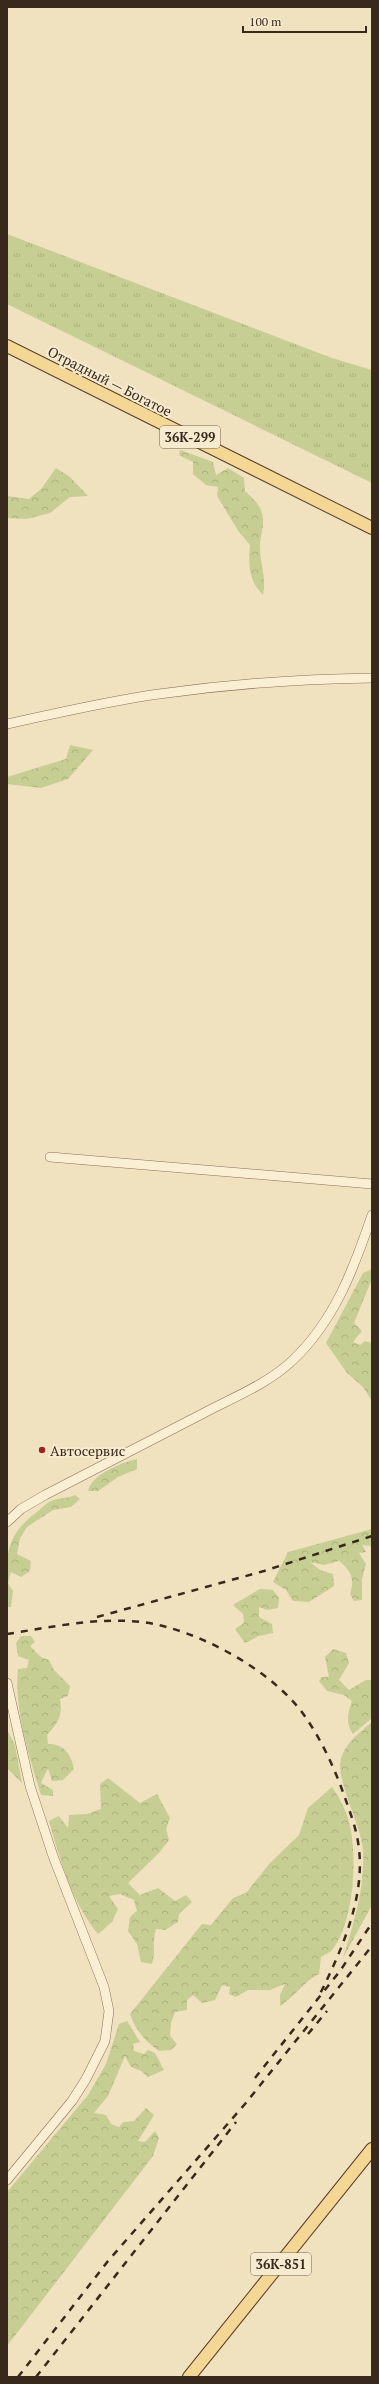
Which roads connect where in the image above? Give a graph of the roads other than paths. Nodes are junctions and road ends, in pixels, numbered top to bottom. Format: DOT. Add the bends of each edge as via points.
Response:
graph roads {
  1 [pos="7,346"];
  2 [pos="372,528"];
  3 [pos="372,678"];
  4 [pos="7,724"];
  5 [pos="50,1157"];
  6 [pos="372,1184"];
  7 [pos="372,1215"];
  8 [pos="7,1522"];
  9 [pos="7,1683"];
  10 [pos="372,2149"];
  11 [pos="7,2180"];
  12 [pos="188,2377"];
  1 -- 2 [label="main road, Отрадный — Богатое / 36К-299"];
  3 -- 4 [label="street" via="300,679 213,687 99,704"];
  5 -- 6 [label="street"];
  7 -- 8 [label="street" via="342,1294 311,1341 293,1361 255,1387 45,1495 21,1509"];
  9 -- 11 [label="street" via="30,1786 53,1856 99,1973 109,2012 105,2041 86,2080 72,2101"];
  10 -- 12 [label="main road, 36К-851"];
}
